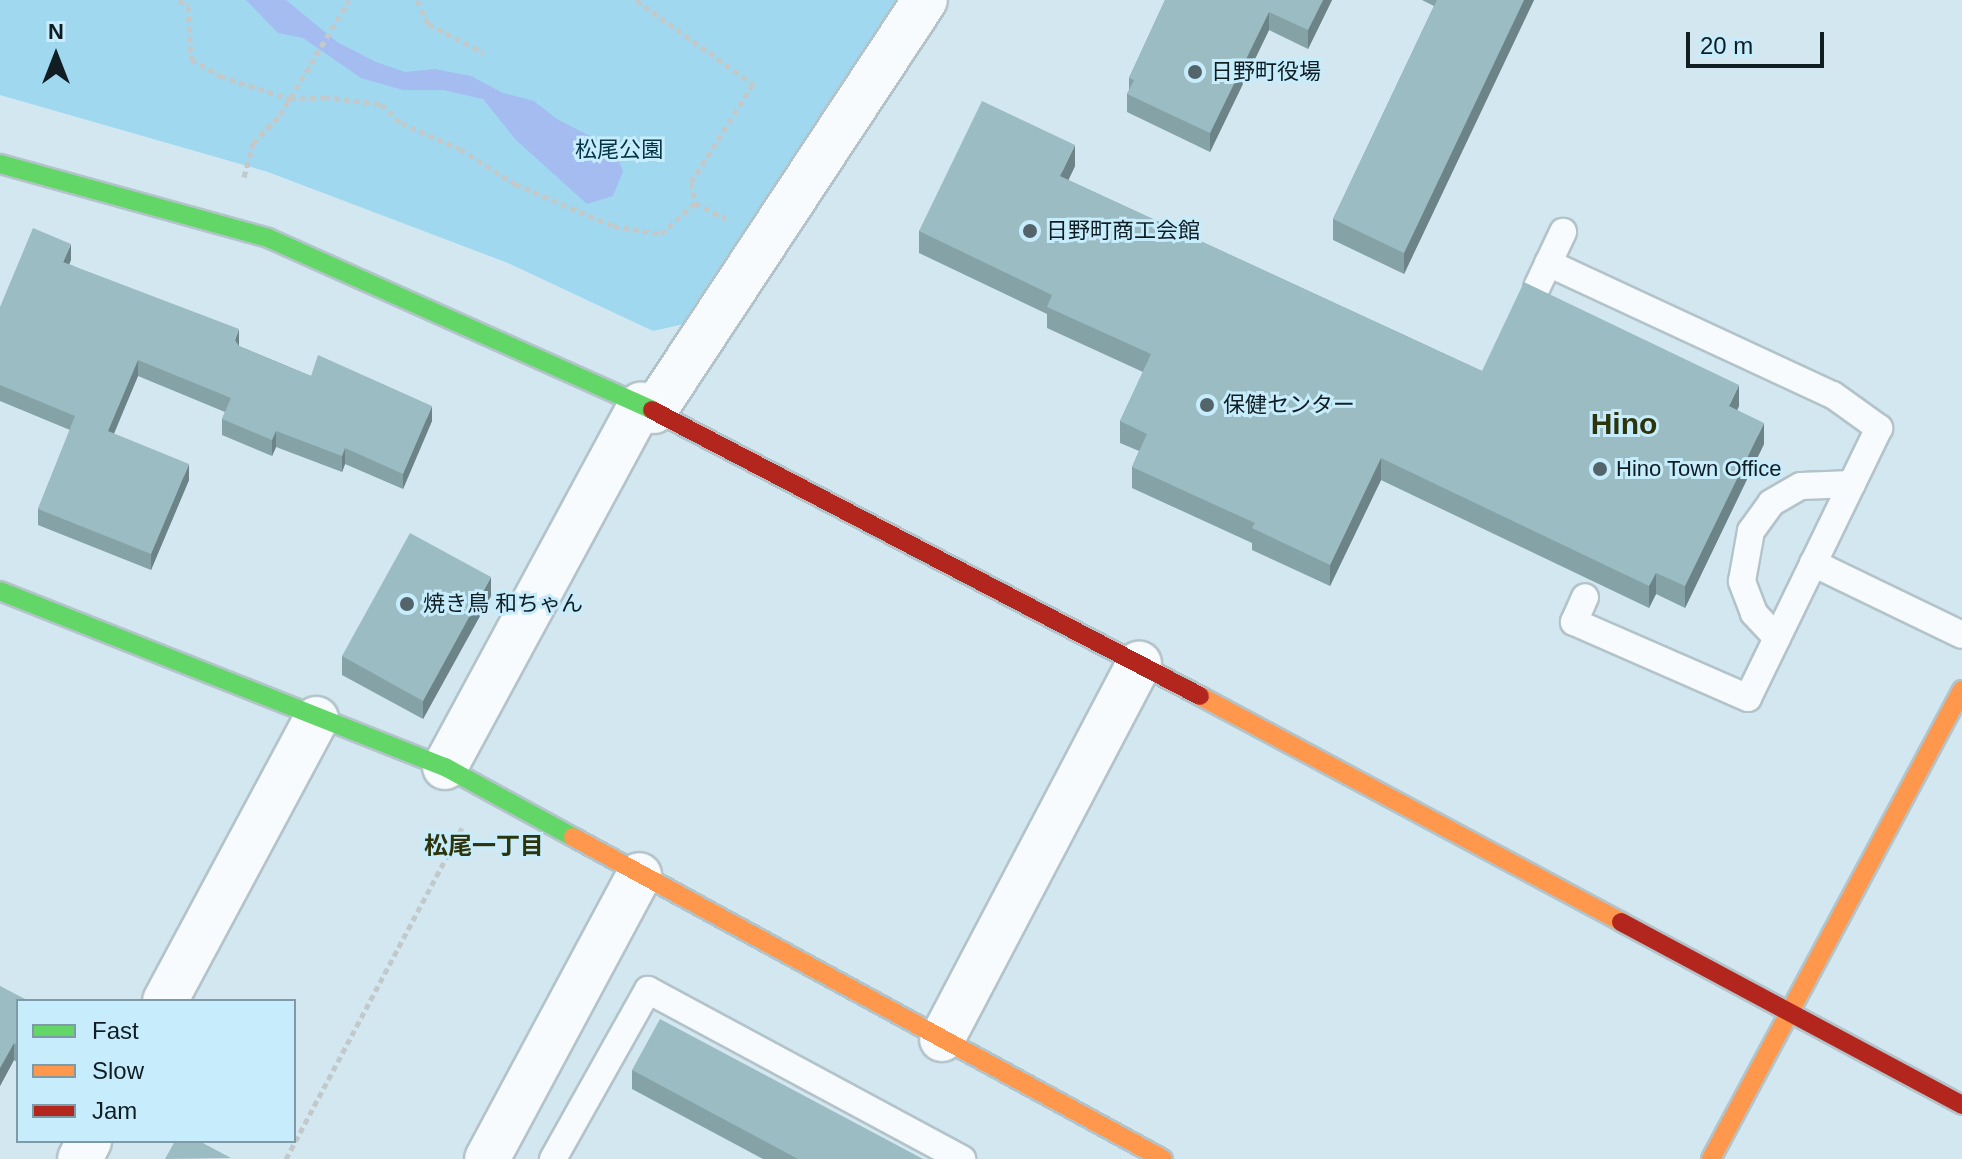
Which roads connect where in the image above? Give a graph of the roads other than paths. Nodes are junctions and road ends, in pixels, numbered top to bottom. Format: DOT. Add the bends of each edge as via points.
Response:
graph roads {
  1 [pos="925,0"];
  2 [pos="0,164"];
  3 [pos="1563,232"];
  4 [pos="647,408"];
  5 [pos="1852,484"];
  6 [pos="1813,563"];
  7 [pos="0,591"];
  8 [pos="1585,597"];
  9 [pos="1962,635"];
  10 [pos="1777,638"];
  11 [pos="1139,663"];
  12 [pos="1962,690"];
  13 [pos="316,719"];
  14 [pos="445,767"];
  15 [pos="639,875"];
  16 [pos="166,999"];
  17 [pos="1789,1011"];
  18 [pos="942,1039"];
  19 [pos="1962,1105"];
  20 [pos="487,1159"];
  21 [pos="553,1159"];
  22 [pos="962,1159"];
  23 [pos="1163,1159"];
  24 [pos="1711,1159"];
  1 -- 4 [label="street"];
  2 -- 4 [label="street" via="268,238"];
  3 -- 5 [label="lane" via="1542,275 1833,395 1879,428"];
  4 -- 11 [label="street"];
  4 -- 14 [label="street"];
  5 -- 6 [label="lane"];
  5 -- 10 [label="lane" via="1801,486 1771,503 1751,531 1742,581 1754,613"];
  6 -- 9 [label="lane"];
  6 -- 10 [label="lane"];
  7 -- 13 [label="street"];
  8 -- 10 [label="lane" via="1574,622 1748,698"];
  11 -- 17 [label="street"];
  11 -- 18 [label="street"];
  12 -- 17 [label="street"];
  13 -- 14 [label="street"];
  13 -- 16 [label="street"];
  14 -- 15 [label="street"];
  15 -- 18 [label="street"];
  15 -- 20 [label="street"];
  17 -- 19 [label="street"];
  17 -- 24 [label="street"];
  18 -- 23 [label="street"];
  21 -- 22 [label="lane" via="648,990"];
}
